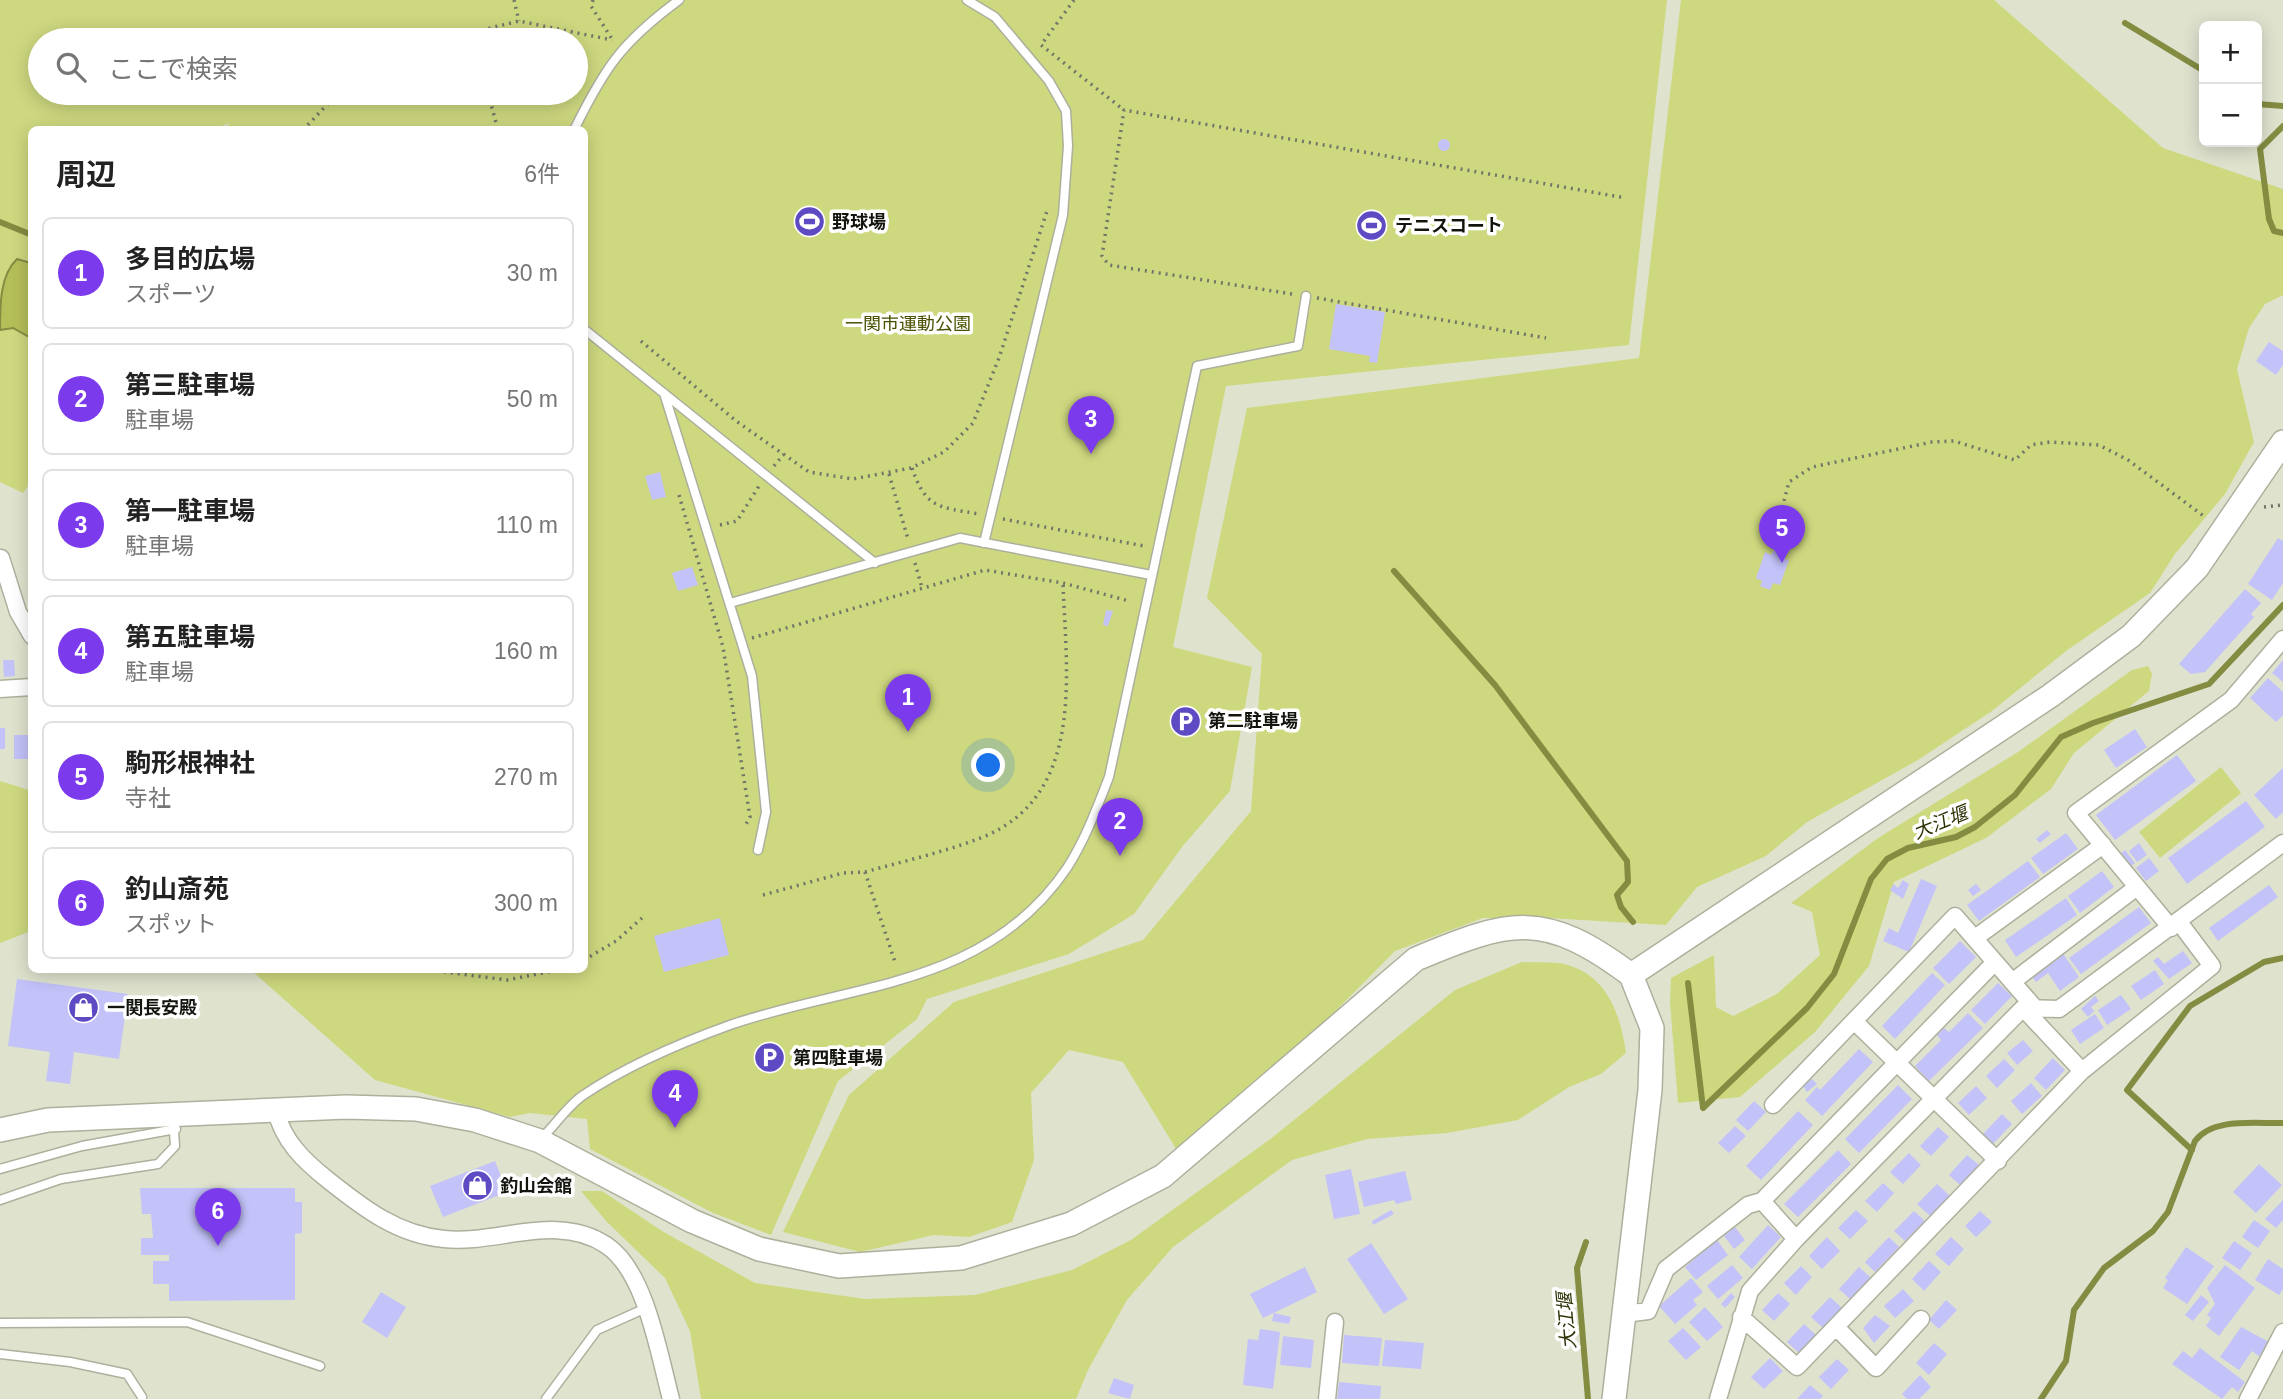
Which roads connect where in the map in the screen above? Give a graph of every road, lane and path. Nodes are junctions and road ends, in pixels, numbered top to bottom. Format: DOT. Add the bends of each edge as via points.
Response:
graph roads {
  1 [pos="514,0"];
  2 [pos="593,0"];
  3 [pos="679,0"];
  4 [pos="967,0"];
  5 [pos="1074,0"];
  6 [pos="519,21"];
  7 [pos="485,28"];
  8 [pos="555,28"];
  9 [pos="588,34"];
  10 [pos="612,39"];
  11 [pos="628,42"];
  12 [pos="588,101"];
  13 [pos="327,105"];
  14 [pos="492,105"];
  15 [pos="586,105"];
  16 [pos="1125,110"];
  17 [pos="307,126"];
  18 [pos="498,126"];
  19 [pos="576,126"];
  20 [pos="1626,198"];
  21 [pos="1048,208"];
  22 [pos="1306,296"];
  23 [pos="588,332"];
  24 [pos="1546,338"];
  25 [pos="641,341"];
  26 [pos="664,393"];
  27 [pos="2283,442"];
  28 [pos="784,454"];
  29 [pos="911,468"];
  30 [pos="889,474"];
  31 [pos="767,475"];
  32 [pos="679,495"];
  33 [pos="991,517"];
  34 [pos="1776,528"];
  35 [pos="707,529"];
  36 [pos="2222,533"];
  37 [pos="690,534"];
  38 [pos="984,543"];
  39 [pos="1156,548"];
  40 [pos="912,552"];
  41 [pos="0,557"];
  42 [pos="875,563"];
  43 [pos="1151,575"];
  44 [pos="1063,583"];
  45 [pos="922,588"];
  46 [pos="1129,601"];
  47 [pos="730,603"];
  48 [pos="28,629"];
  49 [pos="2283,639"];
  50 [pos="742,641"];
  51 [pos="723,647"];
  52 [pos="28,687"];
  53 [pos="0,689"];
  54 [pos="745,827"];
  55 [pos="2283,843"];
  56 [pos="2103,845"];
  57 [pos="758,850"];
  58 [pos="865,872"];
  59 [pos="2137,887"];
  60 [pos="763,895"];
  61 [pos="642,918"];
  62 [pos="2175,925"];
  63 [pos="1975,938"];
  64 [pos="588,958"];
  65 [pos="895,962"];
  66 [pos="1995,962"];
  67 [pos="453,973"];
  68 [pos="543,973"];
  69 [pos="1631,975"];
  70 [pos="2012,982"];
  71 [pos="2029,1008"];
  72 [pos="1854,1021"];
  73 [pos="1897,1063"];
  74 [pos="2082,1071"];
  75 [pos="1934,1098"];
  76 [pos="1773,1105"];
  77 [pos="276,1110"];
  78 [pos="175,1122"];
  79 [pos="0,1130"];
  80 [pos="540,1140"];
  81 [pos="1998,1161"];
  82 [pos="0,1169"];
  83 [pos="0,1200"];
  84 [pos="1762,1201"];
  85 [pos="1796,1239"];
  86 [pos="646,1308"];
  87 [pos="1624,1314"];
  88 [pos="1741,1317"];
  89 [pos="1922,1319"];
  90 [pos="1335,1322"];
  91 [pos="0,1323"];
  92 [pos="1836,1327"];
  93 [pos="2283,1332"];
  94 [pos="0,1354"];
  95 [pos="320,1366"];
  96 [pos="142,1397"];
  97 [pos="546,1399"];
  98 [pos="671,1399"];
  99 [pos="1327,1399"];
  100 [pos="1614,1399"];
  101 [pos="1718,1399"];
  102 [pos="2248,1399"];
  1 -- 6 [label="path"];
  2 -- 10 [label="path" via="591,6"];
  3 -- 11 [label="lane"];
  4 -- 33 [label="lane" via="995,17 1049,81 1066,111 1068,146 1063,215"];
  5 -- 16 [label="path" via="1041,45"];
  6 -- 7 [label="path"];
  6 -- 8 [label="path"];
  9 -- 10 [label="path"];
  10 -- 11 [label="path"];
  11 -- 12 [label="lane" via="601,74"];
  13 -- 17 [label="path"];
  14 -- 18 [label="path"];
  15 -- 19 [label="lane"];
  16 -- 20 [label="path"];
  16 -- 22 [label="path" via="1102,256 1109,265"];
  21 -- 29 [label="path" via="973,423 944,452"];
  22 -- 24 [label="path"];
  22 -- 39 [label="lane" via="1298,346 1197,366"];
  23 -- 26 [label="lane"];
  25 -- 28 [label="path" via="736,421"];
  26 -- 31 [label="lane"];
  26 -- 35 [label="lane"];
  27 -- 36 [label="street"];
  28 -- 30 [label="path" via="809,472 853,479"];
  28 -- 31 [label="path"];
  29 -- 30 [label="path"];
  29 -- 33 [label="path" via="920,491 934,506"];
  30 -- 40 [label="path"];
  31 -- 35 [label="path" via="737,520"];
  31 -- 42 [label="lane"];
  32 -- 37 [label="path"];
  33 -- 38 [label="lane"];
  33 -- 39 [label="path"];
  34 -- 36 [label="path" via="1789,482 1812,467 1954,441 2015,460 2031,445 2050,442 2099,445 2129,460 2193,505"];
  35 -- 37 [label="path"];
  35 -- 47 [label="lane"];
  36 -- 69 [label="street" via="2197,568 2131,636 2050,696"];
  37 -- 51 [label="path"];
  38 -- 40 [label="lane" via="960,538"];
  38 -- 43 [label="lane"];
  39 -- 43 [label="lane"];
  40 -- 42 [label="lane"];
  40 -- 45 [label="path"];
  41 -- 48 [label="street"];
  42 -- 47 [label="lane"];
  43 -- 80 [label="lane" via="1110,777 1066,869 1029,911 985,947 941,968 732,1025 655,1056 581,1097"];
  44 -- 45 [label="path" via="985,570"];
  44 -- 46 [label="path"];
  44 -- 58 [label="path" via="1067,712 1061,746 1045,783 1020,814 985,837"];
  45 -- 50 [label="path"];
  47 -- 50 [label="lane"];
  49 -- 56 [label="street" via="2231,700 2076,813"];
  50 -- 51 [label="path"];
  50 -- 57 [label="lane" via="752,676 766,812"];
  51 -- 54 [label="path" via="750,817"];
  52 -- 53 [label="street"];
  55 -- 62 [label="street"];
  56 -- 59 [label="street"];
  56 -- 63 [label="street"];
  58 -- 60 [label="path" via="843,873"];
  58 -- 65 [label="path"];
  59 -- 62 [label="street"];
  59 -- 70 [label="street"];
  61 -- 64 [label="path"];
  62 -- 71 [label="street" via="2059,1009"];
  62 -- 74 [label="street" via="2212,967"];
  63 -- 66 [label="street"];
  63 -- 72 [label="street" via="1955,916"];
  66 -- 70 [label="street"];
  66 -- 73 [label="street"];
  67 -- 68 [label="path" via="507,980"];
  69 -- 80 [label="street" via="1594,947 1557,931 1505,926 1465,938 1416,959 1163,1175 1071,1224 961,1258 839,1266 759,1249 692,1222"];
  69 -- 87 [label="street" via="1652,1028 1650,1090"];
  70 -- 71 [label="street"];
  71 -- 74 [label="street"];
  71 -- 75 [label="street"];
  72 -- 73 [label="street"];
  72 -- 76 [label="street"];
  73 -- 75 [label="street"];
  73 -- 84 [label="street"];
  74 -- 81 [label="street"];
  75 -- 81 [label="street"];
  75 -- 85 [label="street"];
  77 -- 78 [label="street"];
  77 -- 80 [label="street" via="416,1110 475,1120"];
  77 -- 86 [label="street" via="280,1129 304,1161 393,1226 464,1240 536,1230 584,1234 607,1245 627,1265"];
  78 -- 79 [label="street" via="48,1120"];
  78 -- 82 [label="lane"];
  78 -- 83 [label="lane" via="175,1146 158,1164 61,1179"];
  81 -- 92 [label="street"];
  84 -- 85 [label="street"];
  84 -- 87 [label="street" via="1748,1205 1666,1269 1648,1311"];
  85 -- 88 [label="street" via="1751,1291"];
  86 -- 97 [label="lane" via="597,1330"];
  86 -- 98 [label="street"];
  87 -- 100 [label="street"];
  88 -- 92 [label="street" via="1797,1367"];
  88 -- 101 [label="street"];
  89 -- 92 [label="street" via="1876,1368"];
  90 -- 99 [label="street"];
  91 -- 95 [label="lane" via="187,1322"];
  93 -- 102 [label="street"];
  94 -- 96 [label="lane" via="127,1374"];
}
